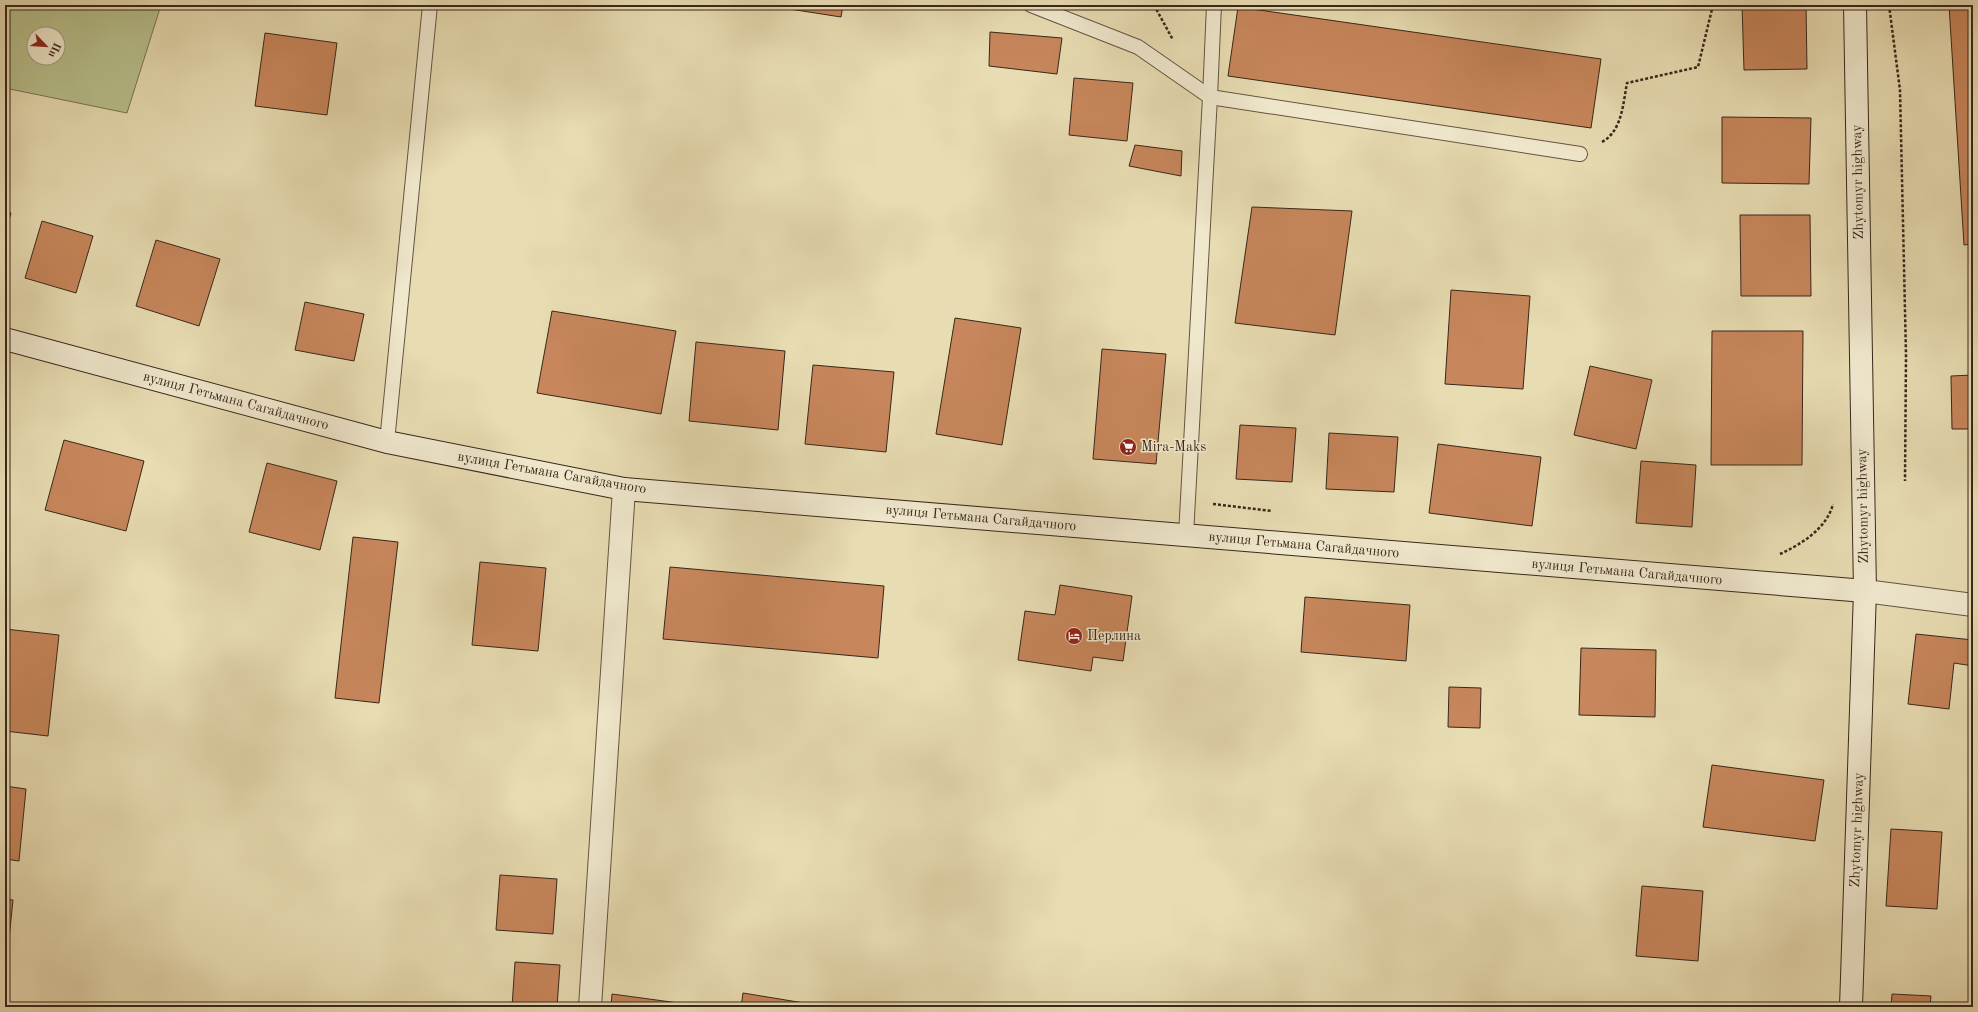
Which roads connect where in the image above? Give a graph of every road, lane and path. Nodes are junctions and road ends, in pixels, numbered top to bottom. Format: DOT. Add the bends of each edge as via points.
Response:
graph roads {
  1 [pos="430,5"];
  2 [pos="1031,5"];
  3 [pos="1214,5"];
  4 [pos="1713,5"];
  5 [pos="1855,5"];
  6 [pos="1889,5"];
  7 [pos="1210,97"];
  8 [pos="1580,154"];
  9 [pos="5,339"];
  10 [pos="387,442"];
  11 [pos="1905,481"];
  12 [pos="624,489"];
  13 [pos="1835,498"];
  14 [pos="1188,502"];
  15 [pos="1275,511"];
  16 [pos="1186,535"];
  17 [pos="1774,555"];
  18 [pos="1864,591"];
  19 [pos="1973,605"];
  20 [pos="590,1007"];
  21 [pos="1851,1007"];
  1 -- 10 [label="lane"];
  2 -- 7 [label="lane" via="1138,47"];
  3 -- 7 [label="lane"];
  4 -- 8 [label="path" via="1698,67 1627,83 1618,125 1607,139"];
  5 -- 18 [label="main road, Zhytomyr highway"];
  6 -- 11 [label="path" via="1900,90 1906,356"];
  7 -- 8 [label="lane"];
  7 -- 14 [label="lane"];
  9 -- 10 [label="main road, вулиця Гетьмана Сагайдачного"];
  10 -- 12 [label="main road, вулиця Гетьмана Сагайдачного"];
  12 -- 16 [label="main road, вулиця Гетьмана Сагайдачного"];
  12 -- 20 [label="main road"];
  13 -- 17 [label="path" via="1831,513 1811,537 1781,554"];
  14 -- 15 [label="path"];
  14 -- 16 [label="lane"];
  16 -- 18 [label="main road, вулиця Гетьмана Сагайдачного"];
  18 -- 19 [label="main road, вулиця Гетьмана Сагайдачного"];
  18 -- 21 [label="main road, Zhytomyr highway"];
}
